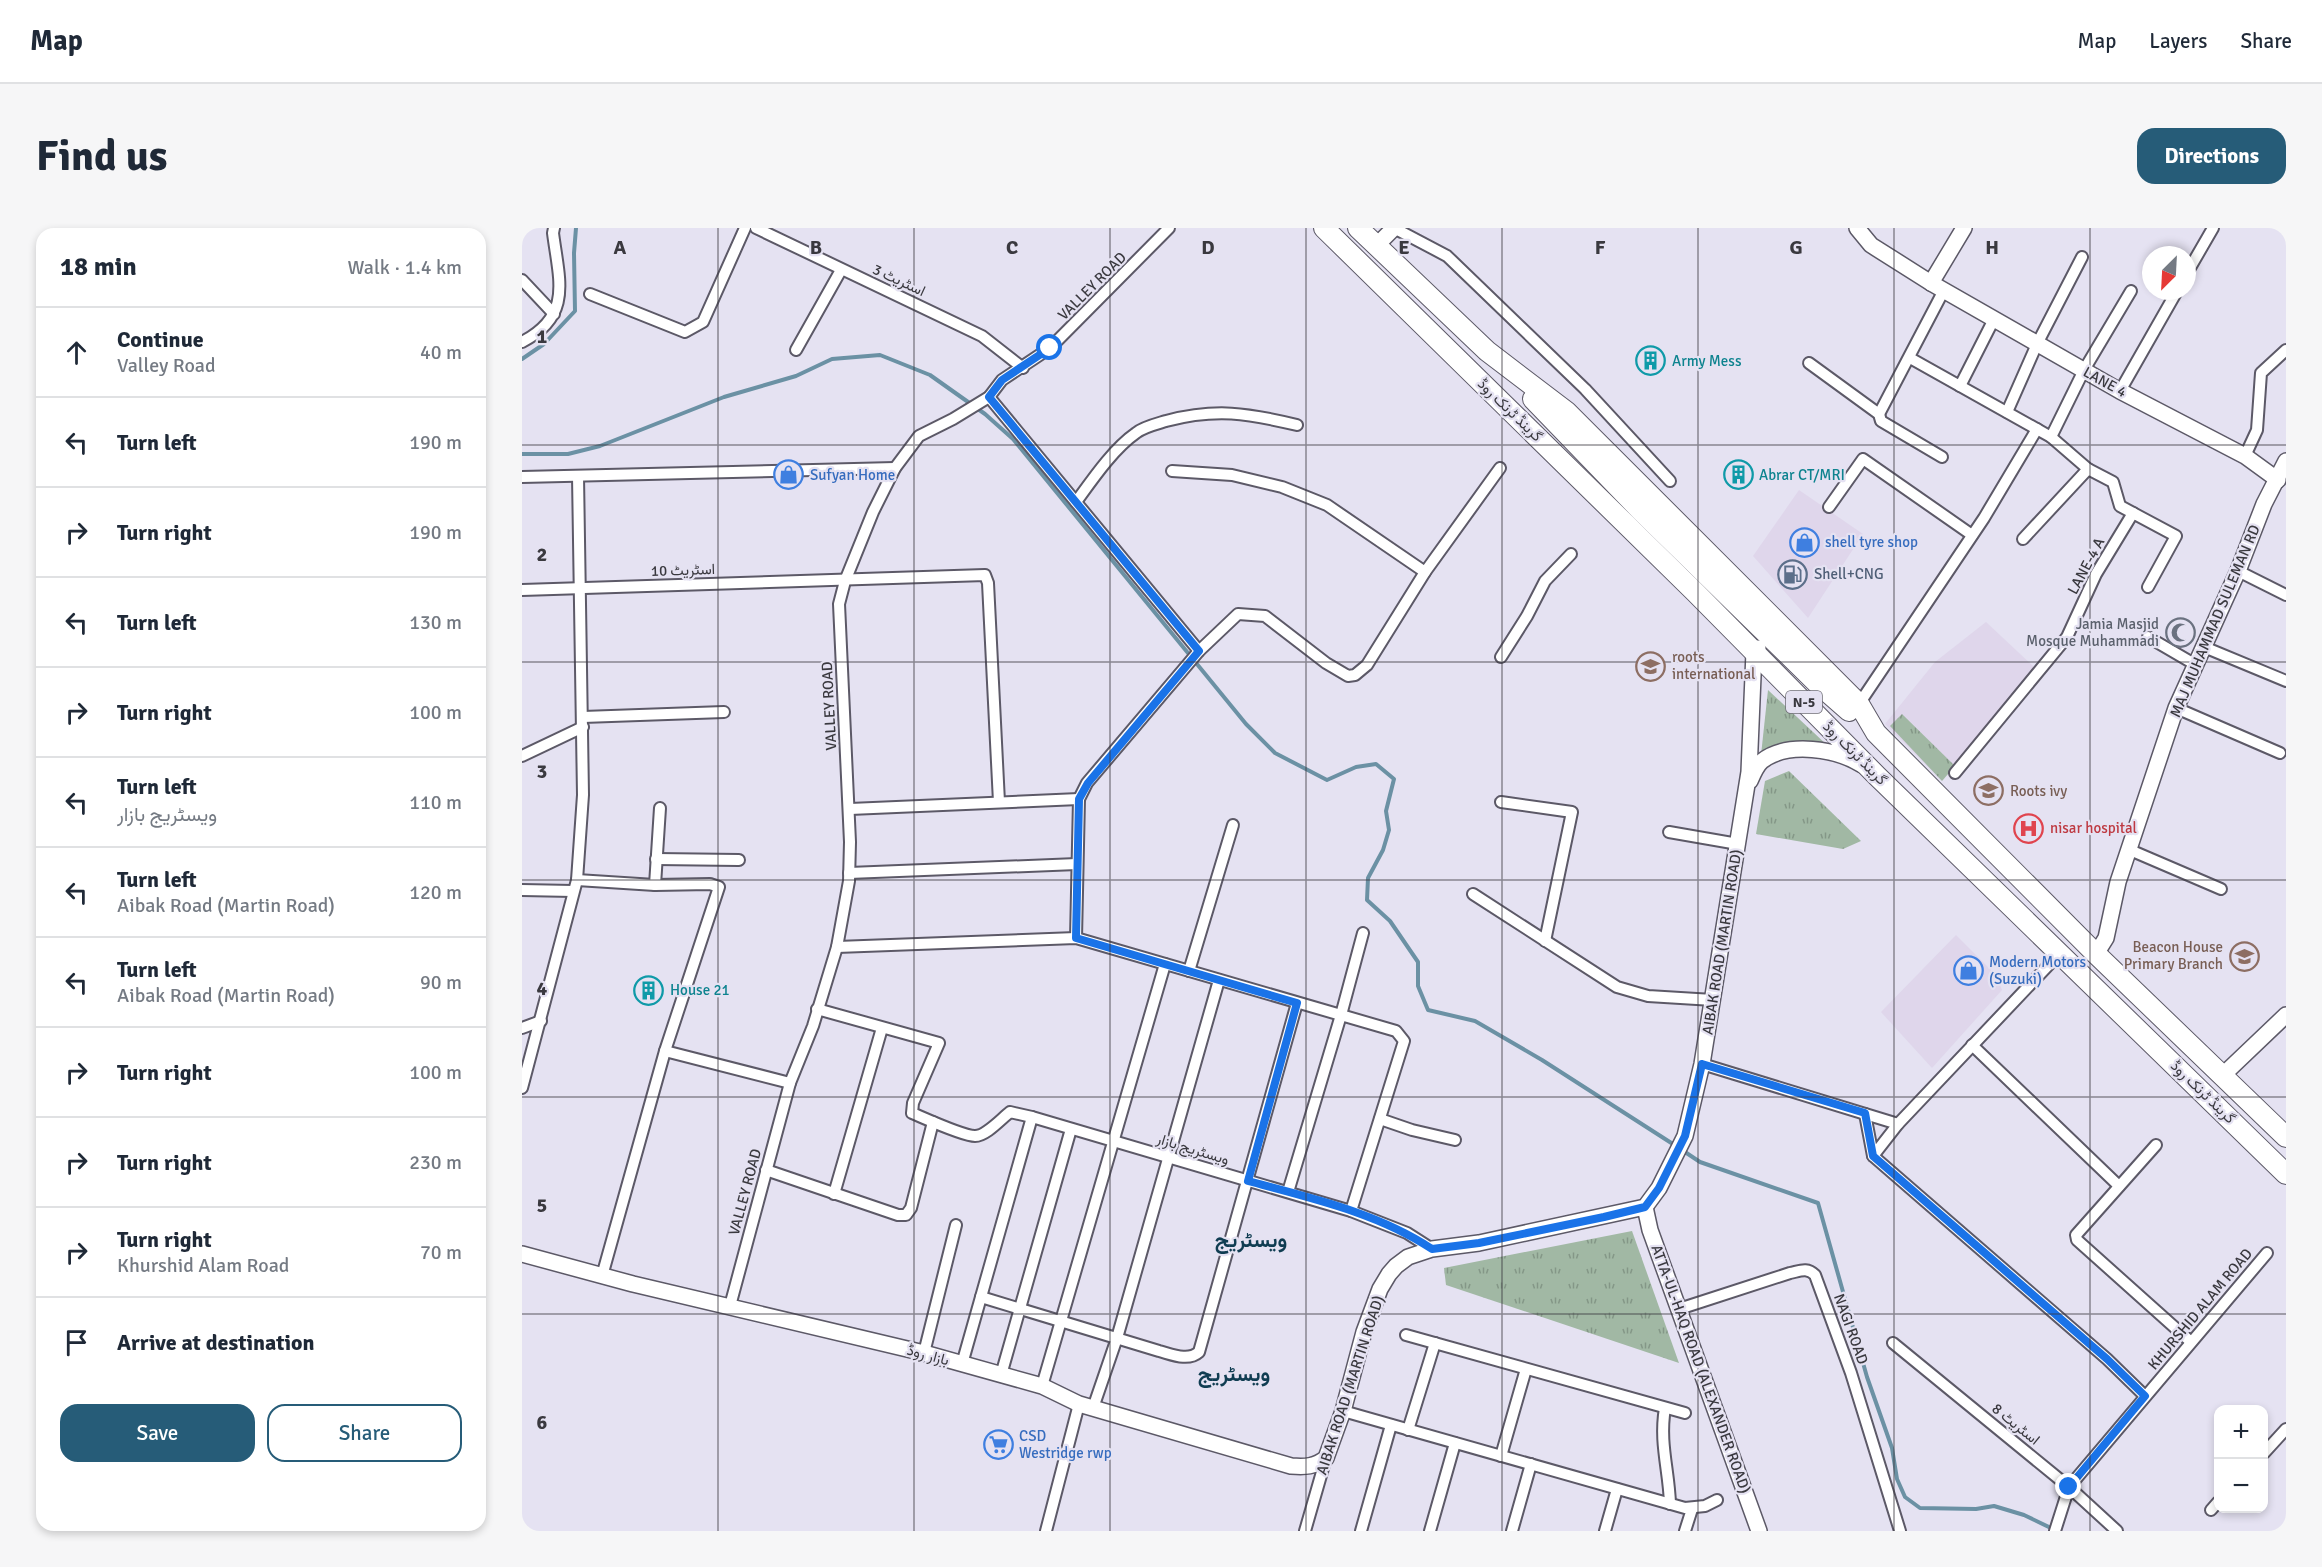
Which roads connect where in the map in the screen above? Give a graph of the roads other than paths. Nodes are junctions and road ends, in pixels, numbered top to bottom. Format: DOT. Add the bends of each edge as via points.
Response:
graph roads {
  1 [pos="554,228"];
  2 [pos="745,228"];
  3 [pos="756,228"];
  4 [pos="1169,228"];
  5 [pos="1324,228"];
  6 [pos="1358,228"];
  7 [pos="1394,228"];
  8 [pos="1857,228"];
  9 [pos="1964,228"];
  10 [pos="2213,228"];
  11 [pos="1376,246"];
  12 [pos="2082,257"];
  13 [pos="2196,257"];
  14 [pos="841,270"];
  15 [pos="522,280"];
  16 [pos="1938,286"];
  17 [pos="2131,291"];
  18 [pos="590,294"];
  19 [pos="2172,300"];
  20 [pos="554,314"];
  21 [pos="1994,319"];
  22 [pos="522,342"];
  23 [pos="2037,344"];
  24 [pos="796,350"];
  25 [pos="2286,350"];
  26 [pos="1487,351"];
  27 [pos="1910,358"];
  28 [pos="1809,363"];
  29 [pos="1023,368"];
  30 [pos="2084,370"];
  31 [pos="1960,386"];
  32 [pos="2120,391"];
  33 [pos="989,397"];
  34 [pos="2007,412"];
  35 [pos="1879,414"];
  36 [pos="1297,425"];
  37 [pos="2037,429"];
  38 [pos="2051,437"];
  39 [pos="2245,456"];
  40 [pos="1942,457"];
  41 [pos="2286,461"];
  42 [pos="895,468"];
  43 [pos="1500,468"];
  44 [pos="2088,469"];
  45 [pos="1172,471"];
  46 [pos="578,476"];
  47 [pos="522,477"];
  48 [pos="2278,480"];
  49 [pos="1670,481"];
  50 [pos="1076,502"];
  51 [pos="1829,507"];
  52 [pos="2133,513"];
  53 [pos="1972,535"];
  54 [pos="2023,539"];
  55 [pos="1571,554"];
  56 [pos="2238,571"];
  57 [pos="1425,572"];
  58 [pos="845,581"];
  59 [pos="2148,587"];
  60 [pos="581,588"];
  61 [pos="522,590"];
  62 [pos="2286,595"];
  63 [pos="1770,637"];
  64 [pos="2148,637"];
  65 [pos="2205,647"];
  66 [pos="1754,652"];
  67 [pos="1194,656"];
  68 [pos="1501,657"];
  69 [pos="2196,665"];
  70 [pos="2286,681"];
  71 [pos="1859,704"];
  72 [pos="2176,708"];
  73 [pos="724,712"];
  74 [pos="583,722"];
  75 [pos="1876,734"];
  76 [pos="2280,753"];
  77 [pos="522,756"];
  78 [pos="1956,773"];
  79 [pos="1877,776"];
  80 [pos="1747,788"];
  81 [pos="1079,799"];
  82 [pos="999,802"];
  83 [pos="1501,802"];
  84 [pos="660,808"];
  85 [pos="850,809"];
  86 [pos="1233,825"];
  87 [pos="1669,832"];
  88 [pos="1738,844"];
  89 [pos="2130,850"];
  90 [pos="656,859"];
  91 [pos="739,860"];
  92 [pos="1077,864"];
  93 [pos="849,873"];
  94 [pos="575,885"];
  95 [pos="655,885"];
  96 [pos="2221,889"];
  97 [pos="522,890"];
  98 [pos="1473,894"];
  99 [pos="1363,933"];
  100 [pos="1076,938"];
  101 [pos="1545,941"];
  102 [pos="837,947"];
  103 [pos="2060,953"];
  104 [pos="2096,954"];
  105 [pos="1164,964"];
  106 [pos="1189,971"];
  107 [pos="1219,980"];
  108 [pos="1713,1000"];
  109 [pos="1297,1003"];
  110 [pos="817,1009"];
  111 [pos="1341,1015"];
  112 [pos="2286,1015"];
  113 [pos="541,1021"];
  114 [pos="522,1028"];
  115 [pos="882,1028"];
  116 [pos="1972,1045"];
  117 [pos="665,1051"];
  118 [pos="1702,1064"];
  119 [pos="2222,1076"];
  120 [pos="790,1083"];
  121 [pos="522,1088"];
  122 [pos="1865,1113"];
  123 [pos="1032,1117"];
  124 [pos="1380,1119"];
  125 [pos="933,1122"];
  126 [pos="1898,1124"];
  127 [pos="1071,1129"];
  128 [pos="2286,1137"];
  129 [pos="1455,1140"];
  130 [pos="1114,1142"];
  131 [pos="2156,1145"];
  132 [pos="1873,1156"];
  133 [pos="1169,1157"];
  134 [pos="766,1170"];
  135 [pos="2286,1174"];
  136 [pos="1248,1181"];
  137 [pos="2119,1186"];
  138 [pos="1288,1192"];
  139 [pos="834,1194"];
  140 [pos="1645,1207"];
  141 [pos="1351,1211"];
  142 [pos="956,1225"];
  143 [pos="1432,1249"];
  144 [pos="2267,1253"];
  145 [pos="522,1254"];
  146 [pos="602,1276"];
  147 [pos="981,1297"];
  148 [pos="730,1306"];
  149 [pos="1020,1308"];
  150 [pos="1679,1309"];
  151 [pos="1062,1321"];
  152 [pos="1406,1335"];
  153 [pos="1117,1338"];
  154 [pos="2191,1342"];
  155 [pos="1435,1343"];
  156 [pos="1893,1343"];
  157 [pos="924,1353"];
  158 [pos="962,1364"];
  159 [pos="1526,1369"];
  160 [pos="1001,1375"];
  161 [pos="1042,1386"];
  162 [pos="2145,1396"];
  163 [pos="1086,1406"];
  164 [pos="1665,1408"];
  165 [pos="1343,1411"];
  166 [pos="1685,1413"];
  167 [pos="1391,1425"];
  168 [pos="2286,1429"];
  169 [pos="1408,1430"];
  170 [pos="1455,1443"];
  171 [pos="2268,1449"];
  172 [pos="1501,1456"];
  173 [pos="1326,1458"];
  174 [pos="1531,1464"];
  175 [pos="2069,1487"];
  176 [pos="1617,1489"];
  177 [pos="1717,1500"];
  178 [pos="1670,1504"];
  179 [pos="1692,1509"];
  180 [pos="2056,1528"];
  181 [pos="1365,1530"];
  182 [pos="1046,1531"];
  183 [pos="1305,1531"];
  184 [pos="1430,1531"];
  185 [pos="1512,1531"];
  186 [pos="1605,1531"];
  187 [pos="1685,1531"];
  188 [pos="1759,1531"];
  189 [pos="1900,1531"];
  190 [pos="2117,1531"];
  1 -- 20 [label="street" via="560,290"];
  2 -- 18 [label="street" via="703,322 685,332"];
  3 -- 14 [label="street, اسٹریٹ 3"];
  4 -- 29 [label="street, VALLEY ROAD" via="1050,348"];
  5 -- 66 [label="highway, گرینڈ ٹرنک روڈ / N-5"];
  6 -- 11 [label="highway, گرینڈ ٹرنک روڈ / N-5"];
  7 -- 11 [label="street"];
  7 -- 49 [label="street" via="1447,256 1585,389"];
  8 -- 16 [label="street, LANE 4" via="1871,245"];
  9 -- 16 [label="street"];
  10 -- 13 [label="street"];
  11 -- 26 [label="highway, گرینڈ ٹرنک روڈ / N-5"];
  12 -- 23 [label="street"];
  14 -- 24 [label="street"];
  14 -- 29 [label="street, اسٹریٹ 3" via="982,336"];
  15 -- 20 [label="street"];
  16 -- 21 [label="street, LANE 4"];
  16 -- 27 [label="street"];
  17 -- 30 [label="street"];
  19 -- 32 [label="street"];
  20 -- 22 [label="street" via="536,335"];
  21 -- 23 [label="street, LANE 4"];
  21 -- 31 [label="street"];
  23 -- 30 [label="street, LANE 4"];
  23 -- 34 [label="street"];
  25 -- 39 [label="street" via="2261,373 2257,430"];
  26 -- 63 [label="highway, گرینڈ ٹرنک روڈ / N-5" via="1640,510"];
  26 -- 71 [label="highway, گرینڈ ٹرنک روڈ / N-5" via="1567,412"];
  27 -- 31 [label="street"];
  27 -- 35 [label="street"];
  28 -- 35 [label="street"];
  29 -- 33 [label="street, VALLEY ROAD" via="1002,380"];
  30 -- 32 [label="street, LANE 4"];
  30 -- 38 [label="street"];
  31 -- 34 [label="street"];
  32 -- 39 [label="street, LANE 4"];
  33 -- 42 [label="street, VALLEY ROAD" via="919,436"];
  33 -- 50 [label="street"];
  34 -- 37 [label="street"];
  35 -- 40 [label="street" via="1881,421"];
  36 -- 50 [label="street" via="1251,414 1219,412 1159,423 1136,432 1097,472"];
  37 -- 38 [label="street"];
  37 -- 53 [label="street"];
  38 -- 44 [label="street"];
  39 -- 48 [label="street, LANE 4"];
  41 -- 48 [label="street, MAJ MUHAMMAD SULEMAN RD"];
  42 -- 46 [label="street"];
  42 -- 58 [label="street, VALLEY ROAD"];
  43 -- 57 [label="street"];
  44 -- 52 [label="street" via="2113,483 2120,506"];
  44 -- 54 [label="street"];
  45 -- 57 [label="street" via="1232,475 1282,487 1326,505"];
  46 -- 47 [label="street"];
  46 -- 60 [label="street"];
  48 -- 56 [label="street, MAJ MUHAMMAD SULEMAN RD" via="2264,504"];
  50 -- 67 [label="street"];
  51 -- 53 [label="street" via="1863,459"];
  52 -- 59 [label="street" via="2176,536"];
  52 -- 78 [label="street, LANE-4 A" via="2096,574 2067,637"];
  53 -- 71 [label="street"];
  55 -- 68 [label="street" via="1545,581"];
  56 -- 62 [label="street"];
  56 -- 65 [label="street, MAJ MUHAMMAD SULEMAN RD"];
  57 -- 67 [label="street" via="1368,665 1355,675 1348,676 1326,663 1265,616 1239,614"];
  58 -- 60 [label="street, اسٹریٹ 10"];
  58 -- 82 [label="street, اسٹریٹ 10" via="986,575"];
  58 -- 85 [label="street, VALLEY ROAD" via="839,604"];
  60 -- 61 [label="street, اسٹریٹ 10"];
  60 -- 74 [label="street"];
  63 -- 66 [label="street"];
  63 -- 75 [label="highway, گرینڈ ٹرنک روڈ / N-5"];
  64 -- 69 [label="street"];
  65 -- 69 [label="street, MAJ MUHAMMAD SULEMAN RD"];
  65 -- 70 [label="street"];
  66 -- 79 [label="highway, گرینڈ ٹرنک روڈ / N-5"];
  66 -- 80 [label="street, AIBAK ROAD (MARTIN ROAD)"];
  67 -- 81 [label="street" via="1088,783"];
  69 -- 72 [label="street, MAJ MUHAMMAD SULEMAN RD"];
  71 -- 75 [label="highway, گرینڈ ٹرنک روڈ / N-5"];
  72 -- 76 [label="street"];
  72 -- 89 [label="street, MAJ MUHAMMAD SULEMAN RD"];
  73 -- 74 [label="street"];
  74 -- 77 [label="street"];
  74 -- 94 [label="street" via="583,795"];
  75 -- 104 [label="highway, گرینڈ ٹرنک روڈ / N-5"];
  79 -- 80 [label="street" via="1859,763 1801,748 1761,761"];
  79 -- 103 [label="highway, گرینڈ ٹرنک روڈ / N-5"];
  80 -- 88 [label="street, AIBAK ROAD (MARTIN ROAD)"];
  81 -- 82 [label="street"];
  81 -- 92 [label="street"];
  82 -- 85 [label="street"];
  83 -- 101 [label="street" via="1572,812"];
  84 -- 90 [label="street"];
  85 -- 93 [label="street, VALLEY ROAD"];
  86 -- 106 [label="street"];
  87 -- 88 [label="street"];
  88 -- 108 [label="street, AIBAK ROAD (MARTIN ROAD)"];
  89 -- 96 [label="street"];
  89 -- 104 [label="street, MAJ MUHAMMAD SULEMAN RD" via="2118,882 2106,938"];
  90 -- 91 [label="street"];
  90 -- 95 [label="street"];
  92 -- 93 [label="street"];
  92 -- 100 [label="street"];
  93 -- 102 [label="street, VALLEY ROAD"];
  94 -- 95 [label="street"];
  94 -- 97 [label="street"];
  94 -- 113 [label="street"];
  95 -- 117 [label="street" via="718,887"];
  98 -- 101 [label="street"];
  99 -- 111 [label="street"];
  100 -- 102 [label="street"];
  100 -- 105 [label="street"];
  101 -- 108 [label="street" via="1617,987 1648,996"];
  102 -- 110 [label="street, VALLEY ROAD"];
  103 -- 116 [label="street"];
  103 -- 135 [label="highway, گرینڈ ٹرنک روڈ / N-5"];
  104 -- 119 [label="highway, گرینڈ ٹرنک روڈ / N-5"];
  105 -- 106 [label="street"];
  105 -- 130 [label="street"];
  106 -- 107 [label="street"];
  107 -- 109 [label="street"];
  107 -- 133 [label="street"];
  108 -- 118 [label="street, AIBAK ROAD (MARTIN ROAD)"];
  109 -- 111 [label="street"];
  109 -- 136 [label="street"];
  110 -- 115 [label="street"];
  110 -- 120 [label="street, VALLEY ROAD"];
  111 -- 124 [label="street" via="1396,1031 1404,1041"];
  111 -- 138 [label="street"];
  112 -- 119 [label="street"];
  113 -- 114 [label="street"];
  113 -- 121 [label="street"];
  115 -- 125 [label="street" via="939,1043 912,1113"];
  115 -- 139 [label="street"];
  116 -- 126 [label="street"];
  116 -- 137 [label="street"];
  117 -- 120 [label="street"];
  117 -- 146 [label="street"];
  118 -- 122 [label="street"];
  118 -- 140 [label="street, AIBAK ROAD (MARTIN ROAD)" via="1685,1136"];
  119 -- 128 [label="highway, گرینڈ ٹرنک روڈ / N-5"];
  120 -- 134 [label="street, VALLEY ROAD"];
  122 -- 126 [label="street"];
  122 -- 132 [label="street"];
  123 -- 125 [label="street, ویسٹریج بازار" via="1010,1112 975,1136"];
  123 -- 127 [label="street, ویسٹریج بازار"];
  123 -- 147 [label="street"];
  124 -- 129 [label="street"];
  124 -- 141 [label="street"];
  125 -- 139 [label="street" via="906,1215"];
  126 -- 132 [label="street"];
  127 -- 130 [label="street, ویسٹریج بازار"];
  127 -- 149 [label="street"];
  130 -- 133 [label="street, ویسٹریج بازار"];
  130 -- 151 [label="street"];
  131 -- 137 [label="street"];
  132 -- 162 [label="street"];
  133 -- 136 [label="street, ویسٹریج بازار"];
  133 -- 153 [label="street"];
  134 -- 139 [label="street"];
  134 -- 148 [label="street, VALLEY ROAD"];
  136 -- 138 [label="street, ویسٹریج بازار"];
  136 -- 153 [label="street" via="1199,1352 1188,1358"];
  137 -- 154 [label="street" via="2076,1235 2077,1240"];
  138 -- 141 [label="street, ویسٹریج بازار"];
  140 -- 143 [label="street, AIBAK ROAD (MARTIN ROAD)" via="1479,1243"];
  140 -- 150 [label="street, ATTA-UL-HAQ ROAD (ALEXANDER ROAD)"];
  141 -- 143 [label="street, ویسٹریج بازار" via="1407,1233"];
  142 -- 157 [label="street"];
  143 -- 165 [label="street, AIBAK ROAD (MARTIN ROAD)" via="1408,1257 1389,1274 1380,1289"];
  144 -- 154 [label="street, KHURSHID ALAM ROAD"];
  145 -- 146 [label="street, بازار روڈ"];
  146 -- 148 [label="street, بازار روڈ"];
  147 -- 149 [label="street"];
  147 -- 158 [label="street"];
  148 -- 157 [label="street, بازار روڈ"];
  149 -- 151 [label="street"];
  149 -- 160 [label="street"];
  150 -- 188 [label="street, ATTA-UL-HAQ ROAD (ALEXANDER ROAD)"];
  150 -- 189 [label="street, NAGI ROAD" via="1797,1271 1810,1270 1815,1275"];
  151 -- 153 [label="street"];
  151 -- 161 [label="street"];
  152 -- 155 [label="street"];
  153 -- 163 [label="street"];
  154 -- 162 [label="street, KHURSHID ALAM ROAD"];
  155 -- 159 [label="street"];
  155 -- 169 [label="street"];
  156 -- 175 [label="street, اسٹریٹ 8"];
  157 -- 158 [label="street, بازار روڈ"];
  158 -- 160 [label="street, بازار روڈ"];
  159 -- 164 [label="street"];
  159 -- 172 [label="street"];
  160 -- 161 [label="street, بازار روڈ"];
  161 -- 163 [label="street, بازار روڈ"];
  162 -- 175 [label="street, KHURSHID ALAM ROAD"];
  163 -- 173 [label="street, بازار روڈ" via="1292,1466 1313,1466"];
  163 -- 182 [label="street"];
  164 -- 166 [label="street"];
  164 -- 178 [label="street" via="1662,1436"];
  165 -- 167 [label="street"];
  165 -- 173 [label="street, AIBAK ROAD (MARTIN ROAD)"];
  167 -- 169 [label="street"];
  167 -- 181 [label="street"];
  168 -- 171 [label="street"];
  169 -- 170 [label="street"];
  170 -- 172 [label="street"];
  170 -- 184 [label="street"];
  172 -- 174 [label="street"];
  173 -- 183 [label="street, AIBAK ROAD (MARTIN ROAD)"];
  174 -- 176 [label="street"];
  174 -- 185 [label="street"];
  175 -- 180 [label="street, KHURSHID ALAM ROAD"];
  175 -- 190 [label="street, اسٹریٹ 8"];
  176 -- 178 [label="street"];
  176 -- 186 [label="street"];
  177 -- 179 [label="street"];
  178 -- 179 [label="street"];
  179 -- 187 [label="street"];
}
